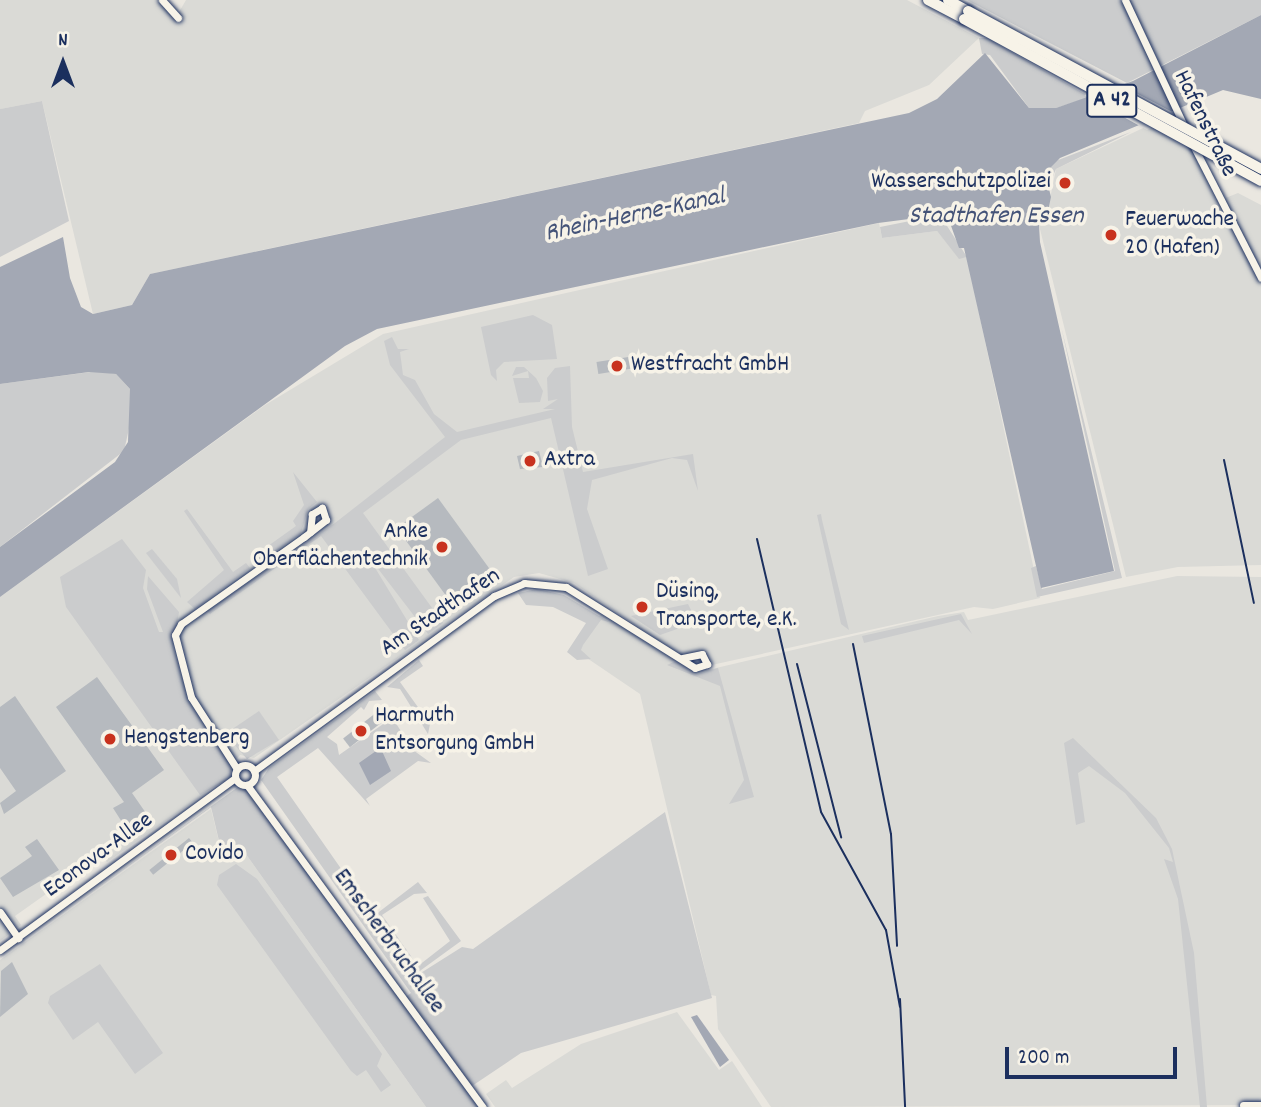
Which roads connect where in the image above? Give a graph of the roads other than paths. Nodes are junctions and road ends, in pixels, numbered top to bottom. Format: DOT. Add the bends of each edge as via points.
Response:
graph roads {
  1 [pos="163,0"];
  2 [pos="928,0"];
  3 [pos="948,0"];
  4 [pos="1125,0"];
  5 [pos="966,15"];
  6 [pos="178,18"];
  7 [pos="1261,169"];
  8 [pos="1261,181"];
  9 [pos="1261,278"];
  10 [pos="310,532"];
  11 [pos="682,658"];
  12 [pos="239,767"];
  13 [pos="252,769"];
  14 [pos="244,782"];
  15 [pos="0,912"];
  16 [pos="18,938"];
  17 [pos="0,950"];
  18 [pos="1243,1105"];
  19 [pos="1261,1105"];
  20 [pos="483,1107"];
  1 -- 6 [label="street"];
  2 -- 5 [label="highway, A 42"];
  3 -- 5 [label="highway, A 42"];
  4 -- 9 [label="street, Hafenstraße"];
  5 -- 7 [label="highway, A 42, bridge"];
  5 -- 8 [label="highway, A 42, bridge"];
  10 -- 12 [label="street" via="177,629 176,647 191,697"];
  11 -- 13 [label="street, Am Stadthafen" via="566,587 524,583 495,596"];
  12 -- 13 [label="street"];
  12 -- 14 [label="street"];
  13 -- 14 [label="street"];
  14 -- 16 [label="street, Econova-Allee" via="220,793"];
  14 -- 20 [label="street, Emscherbruchallee" via="262,800"];
  15 -- 16 [label="street"];
  16 -- 17 [label="street, Econova-Allee"];
  18 -- 19 [label="street"];
}
